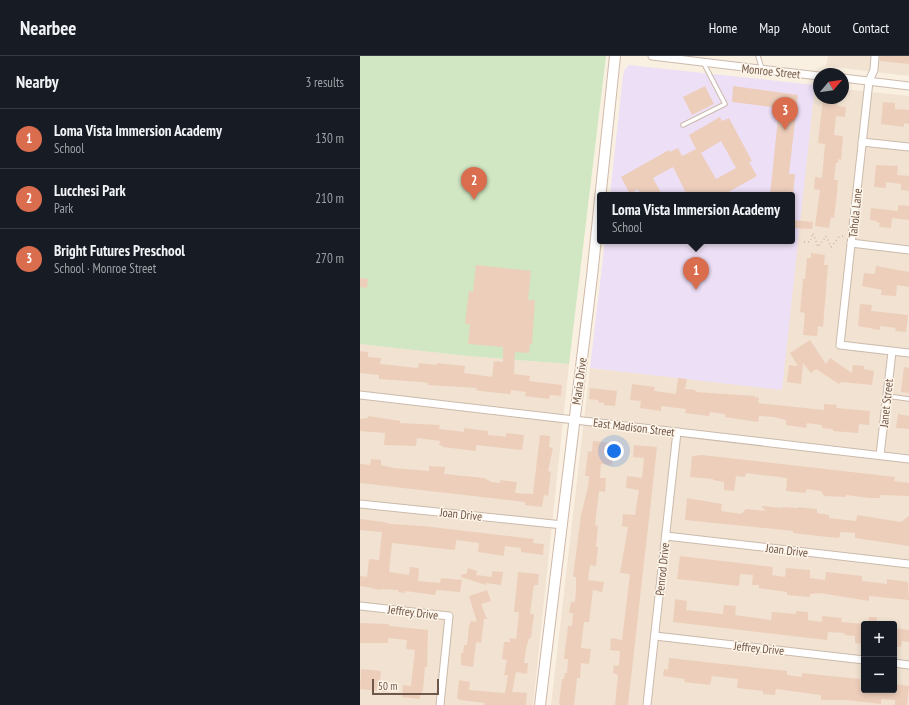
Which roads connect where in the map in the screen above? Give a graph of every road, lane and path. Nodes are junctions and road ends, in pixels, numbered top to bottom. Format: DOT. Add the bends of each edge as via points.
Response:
graph roads {
  1 [pos="615,56"];
  2 [pos="652,56"];
  3 [pos="758,56"];
  4 [pos="875,56"];
  5 [pos="690,58"];
  6 [pos="703,62"];
  7 [pos="762,70"];
  8 [pos="813,75"];
  9 [pos="849,79"];
  10 [pos="869,81"];
  11 [pos="909,86"];
  12 [pos="683,125"];
  13 [pos="862,142"];
  14 [pos="909,147"];
  15 [pos="600,192"];
  16 [pos="597,216"];
  17 [pos="844,236"];
  18 [pos="804,242"];
  19 [pos="851,243"];
  20 [pos="909,250"];
  21 [pos="892,352"];
  22 [pos="909,353"];
  23 [pos="360,395"];
  24 [pos="887,396"];
  25 [pos="909,399"];
  26 [pos="574,420"];
  27 [pos="678,432"];
  28 [pos="880,455"];
  29 [pos="909,459"];
  30 [pos="360,504"];
  31 [pos="563,525"];
  32 [pos="666,536"];
  33 [pos="909,564"];
  34 [pos="360,606"];
  35 [pos="655,636"];
  36 [pos="861,660"];
  37 [pos="897,664"];
  38 [pos="909,665"];
  39 [pos="440,705"];
  40 [pos="540,705"];
  41 [pos="647,705"];
  1 -- 15 [label="street, Maria Drive"];
  2 -- 5 [label="street, Monroe Street"];
  3 -- 7 [label="lane"];
  4 -- 10 [label="street, Tahola Lane" via="874,70"];
  5 -- 6 [label="street, Monroe Street"];
  6 -- 7 [label="street, Monroe Street"];
  6 -- 12 [label="lane" via="725,104"];
  7 -- 8 [label="street, Monroe Street"];
  9 -- 10 [label="street"];
  10 -- 11 [label="street"];
  10 -- 13 [label="street, Tahola Lane"];
  13 -- 14 [label="street"];
  13 -- 19 [label="street, Tahola Lane"];
  16 -- 26 [label="street, Maria Drive"];
  17 -- 18 [label="path" via="839,237 831,247 826,236 818,247 813,233 810,242"];
  19 -- 20 [label="street"];
  19 -- 21 [label="street, Tahola Lane" via="840,345"];
  21 -- 22 [label="street"];
  21 -- 24 [label="street, Janet Street"];
  23 -- 26 [label="street, East Madison Street"];
  24 -- 25 [label="lane"];
  24 -- 28 [label="street, Janet Street"];
  26 -- 27 [label="street, East Madison Street"];
  26 -- 31 [label="street, Maria Drive"];
  27 -- 28 [label="street, East Madison Street"];
  27 -- 32 [label="street, Penrod Drive"];
  28 -- 29 [label="street, East Madison Street"];
  30 -- 31 [label="street, Joan Drive"];
  31 -- 40 [label="street, Maria Drive"];
  32 -- 33 [label="street, Joan Drive"];
  32 -- 35 [label="street, Penrod Drive"];
  34 -- 39 [label="street, Jeffrey Drive" via="449,616"];
  35 -- 36 [label="street, Jeffrey Drive"];
  35 -- 41 [label="street, Penrod Drive"];
  37 -- 38 [label="street"];
}
